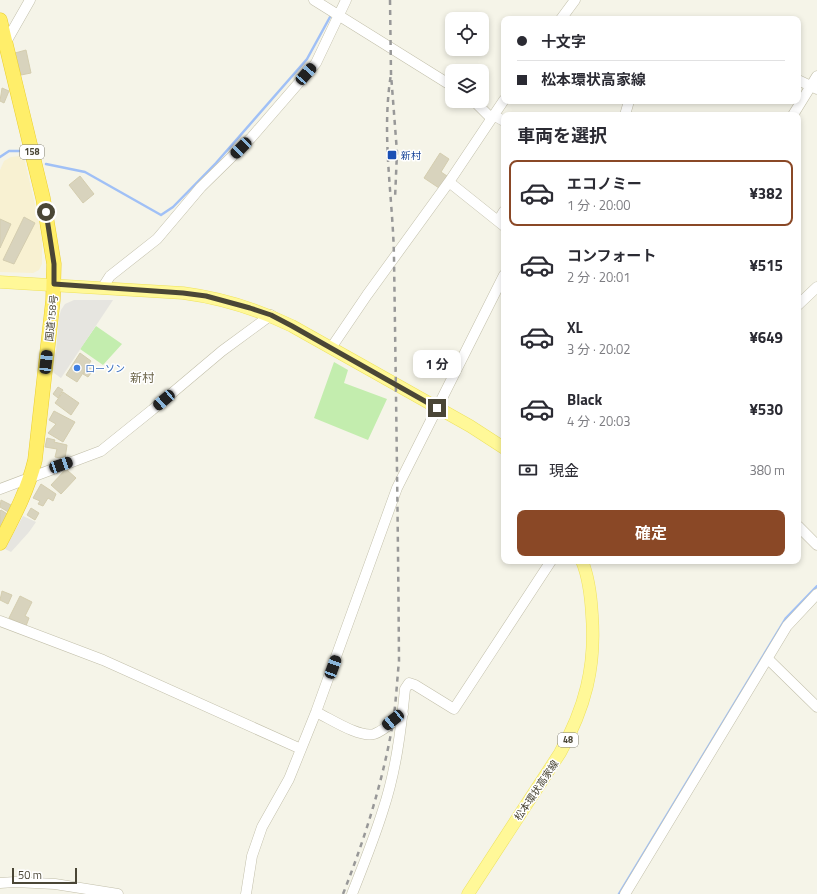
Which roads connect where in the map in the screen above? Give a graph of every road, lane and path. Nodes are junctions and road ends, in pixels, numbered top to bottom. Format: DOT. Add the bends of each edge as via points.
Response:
graph roads {
  1 [pos="30,0"];
  2 [pos="314,0"];
  3 [pos="346,0"];
  4 [pos="575,0"];
  5 [pos="338,14"];
  6 [pos="563,16"];
  7 [pos="0,20"];
  8 [pos="6,42"];
  9 [pos="817,76"];
  10 [pos="801,81"];
  11 [pos="445,82"];
  12 [pos="815,87"];
  13 [pos="501,104"];
  14 [pos="482,108"];
  15 [pos="795,112"];
  16 [pos="492,116"];
  17 [pos="501,120"];
  18 [pos="449,182"];
  19 [pos="501,224"];
  20 [pos="501,281"];
  21 [pos="0,282"];
  22 [pos="54,284"];
  23 [pos="817,287"];
  24 [pos="103,288"];
  25 [pos="801,302"];
  26 [pos="271,315"];
  27 [pos="331,348"];
  28 [pos="437,408"];
  29 [pos="501,444"];
  30 [pos="31,478"];
  31 [pos="0,489"];
  32 [pos="801,529"];
  33 [pos="0,543"];
  34 [pos="817,545"];
  35 [pos="549,564"];
  36 [pos="583,564"];
  37 [pos="817,594"];
  38 [pos="0,621"];
  39 [pos="768,658"];
  40 [pos="817,707"];
  41 [pos="316,712"];
  42 [pos="403,714"];
  43 [pos="301,749"];
  44 [pos="0,884"];
  45 [pos="118,894"];
  46 [pos="246,894"];
  47 [pos="352,894"];
  48 [pos="468,894"];
  49 [pos="626,894"];
  1 -- 8 [label="street"];
  2 -- 5 [label="street"];
  3 -- 5 [label="street"];
  4 -- 6 [label="street"];
  5 -- 11 [label="street"];
  5 -- 24 [label="street" via="311,69 157,239 110,276"];
  7 -- 8 [label="highway, 国道158号 / 158"];
  8 -- 22 [label="highway, 国道158号 / 158" via="43,198 54,264"];
  9 -- 12 [label="street"];
  10 -- 12 [label="street"];
  12 -- 15 [label="street"];
  13 -- 16 [label="street"];
  14 -- 16 [label="street"];
  16 -- 17 [label="street"];
  16 -- 18 [label="street"];
  18 -- 19 [label="street"];
  18 -- 27 [label="street"];
  20 -- 28 [label="street"];
  21 -- 22 [label="main road"];
  22 -- 24 [label="main road"];
  22 -- 30 [label="highway, 国道158号 / 158" via="40,423"];
  23 -- 25 [label="street"];
  24 -- 26 [label="main road" via="206,296"];
  26 -- 27 [label="main road"];
  26 -- 30 [label="street" via="222,351 101,451"];
  27 -- 28 [label="main road"];
  28 -- 29 [label="main road"];
  28 -- 41 [label="street" via="389,509"];
  30 -- 31 [label="street"];
  30 -- 33 [label="highway, 国道158号 / 158"];
  32 -- 34 [label="street"];
  35 -- 42 [label="street" via="454,709 409,683 405,689"];
  36 -- 48 [label="main road, 松本環状高家線 / 48" via="592,604 593,649 589,682 579,713 560,753"];
  37 -- 39 [label="street" via="787,626"];
  38 -- 43 [label="street" via="103,660"];
  39 -- 40 [label="street"];
  39 -- 49 [label="street"];
  41 -- 42 [label="street" via="355,731 368,734 375,734"];
  41 -- 43 [label="street"];
  42 -- 47 [label="street" via="384,809"];
  43 -- 46 [label="street" via="289,779 262,827 252,856"];
  44 -- 45 [label="street" via="55,884"];
}
